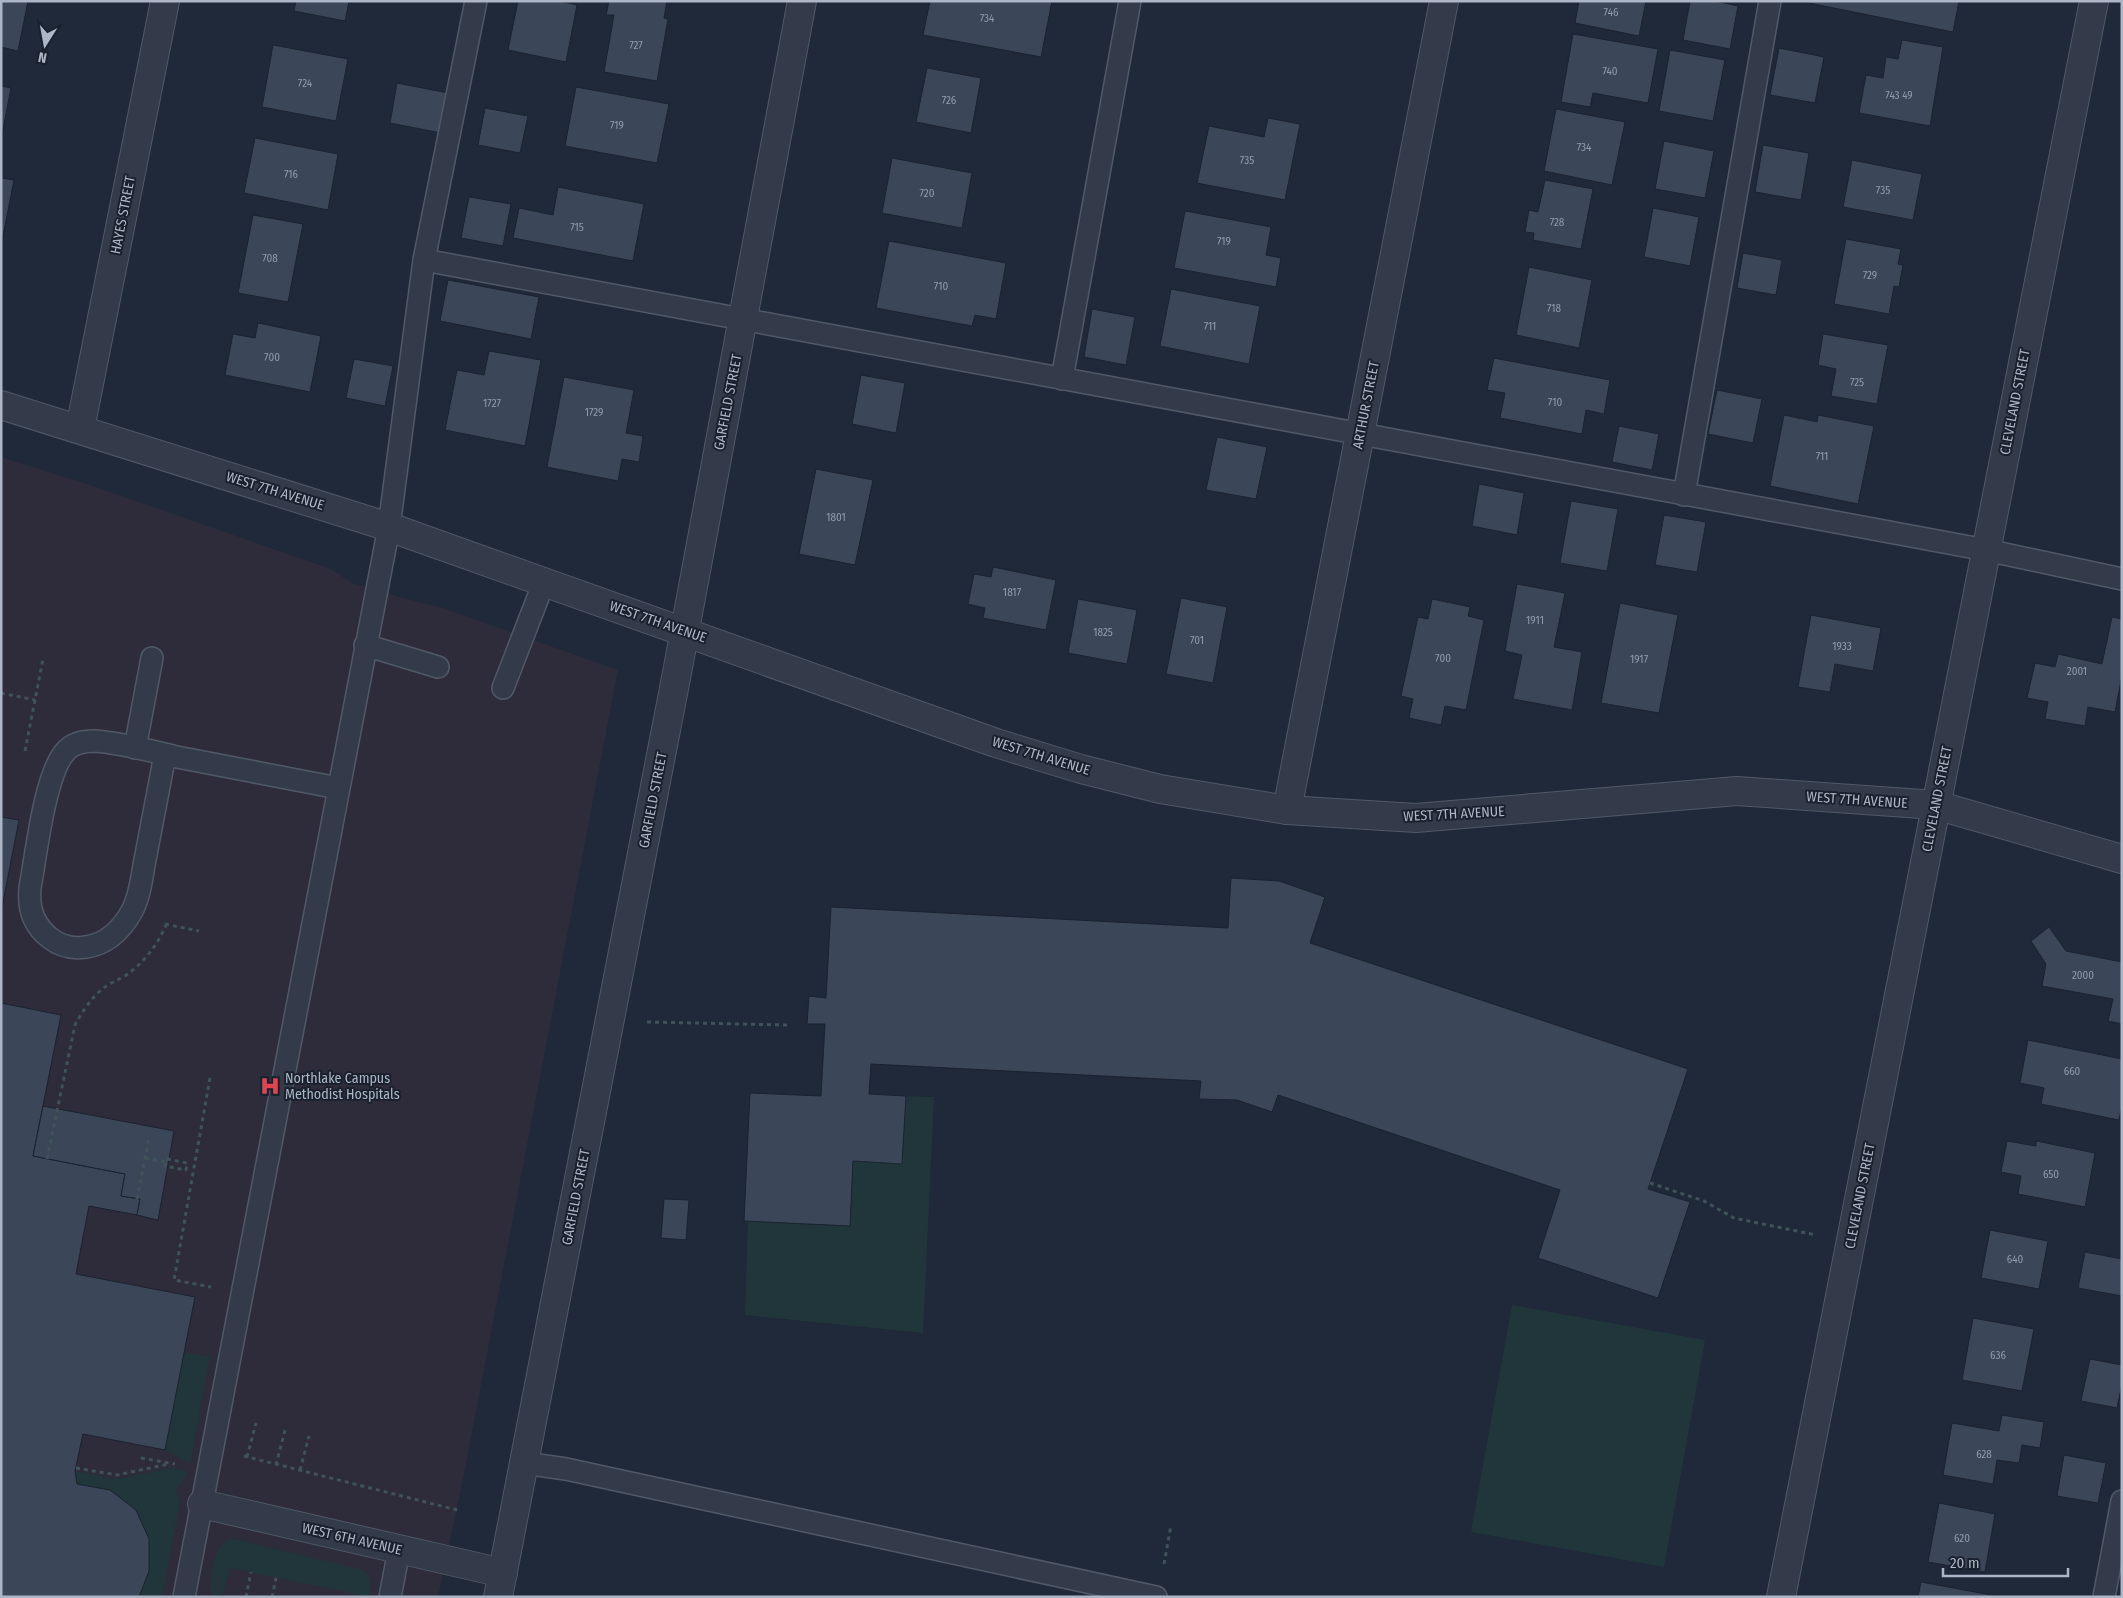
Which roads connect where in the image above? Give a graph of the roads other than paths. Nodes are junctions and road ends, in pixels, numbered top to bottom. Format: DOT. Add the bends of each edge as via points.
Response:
graph roads {
  1 [pos="165,1"];
  2 [pos="476,1"];
  3 [pos="802,1"];
  4 [pos="1130,1"];
  5 [pos="1444,1"];
  6 [pos="1770,1"];
  7 [pos="2094,1"];
  8 [pos="424,260"];
  9 [pos="743,319"];
  10 [pos="1062,379"];
  11 [pos="1,405"];
  12 [pos="80,429"];
  13 [pos="1360,434"];
  14 [pos="1684,495"];
  15 [pos="388,526"];
  16 [pos="1986,550"];
  17 [pos="2122,579"];
  18 [pos="544,582"];
  19 [pos="685,632"];
  20 [pos="365,645"];
  21 [pos="152,658"];
  22 [pos="438,667"];
  23 [pos="503,688"];
  24 [pos="135,748"];
  25 [pos="165,754"];
  26 [pos="338,788"];
  27 [pos="1936,805"];
  28 [pos="1287,810"];
  29 [pos="2122,859"];
  30 [pos="524,1463"];
  31 [pos="2122,1501"];
  32 [pos="202,1504"];
  33 [pos="400,1550"];
  34 [pos="500,1585"];
  35 [pos="184,1597"];
  36 [pos="390,1597"];
  37 [pos="1156,1597"];
  38 [pos="1781,1597"];
  39 [pos="2104,1597"];
  1 -- 12 [label="street, HAYES STREET"];
  2 -- 8 [label="lane"];
  3 -- 9 [label="street, GARFIELD STREET"];
  4 -- 10 [label="lane"];
  5 -- 13 [label="street, ARTHUR STREET"];
  6 -- 14 [label="lane"];
  7 -- 16 [label="street, CLEVELAND STREET"];
  8 -- 9 [label="lane"];
  8 -- 15 [label="lane"];
  9 -- 10 [label="lane"];
  9 -- 19 [label="street, GARFIELD STREET"];
  10 -- 13 [label="lane"];
  11 -- 12 [label="street, WEST 7TH AVENUE"];
  12 -- 15 [label="street, WEST 7TH AVENUE"];
  13 -- 14 [label="lane"];
  13 -- 28 [label="street, ARTHUR STREET"];
  14 -- 16 [label="lane"];
  15 -- 18 [label="street, WEST 7TH AVENUE"];
  15 -- 20 [label="lane"];
  16 -- 17 [label="lane"];
  16 -- 27 [label="street, CLEVELAND STREET"];
  18 -- 19 [label="street, WEST 7TH AVENUE"];
  18 -- 23 [label="lane"];
  19 -- 28 [label="street, WEST 7TH AVENUE" via="931,721 1081,769 1160,789"];
  19 -- 30 [label="street, GARFIELD STREET"];
  20 -- 22 [label="lane"];
  20 -- 26 [label="lane"];
  21 -- 24 [label="lane"];
  24 -- 25 [label="lane"];
  24 -- 25 [label="lane" via="93,741 75,744 67,749 53,771 29,900 35,923 63,945 78,948 100,943 120,929 132,910 140,885"];
  25 -- 26 [label="lane"];
  26 -- 32 [label="lane"];
  27 -- 28 [label="street, WEST 7TH AVENUE" via="1737,791 1416,818"];
  27 -- 29 [label="street, WEST 7TH AVENUE"];
  27 -- 38 [label="street, CLEVELAND STREET"];
  30 -- 34 [label="street, GARFIELD STREET"];
  30 -- 37 [label="lane" via="575,1471"];
  31 -- 39 [label="lane"];
  32 -- 33 [label="street, WEST 6TH AVENUE"];
  32 -- 35 [label="lane"];
  33 -- 34 [label="street, WEST 6TH AVENUE"];
  33 -- 36 [label="lane"];
}
